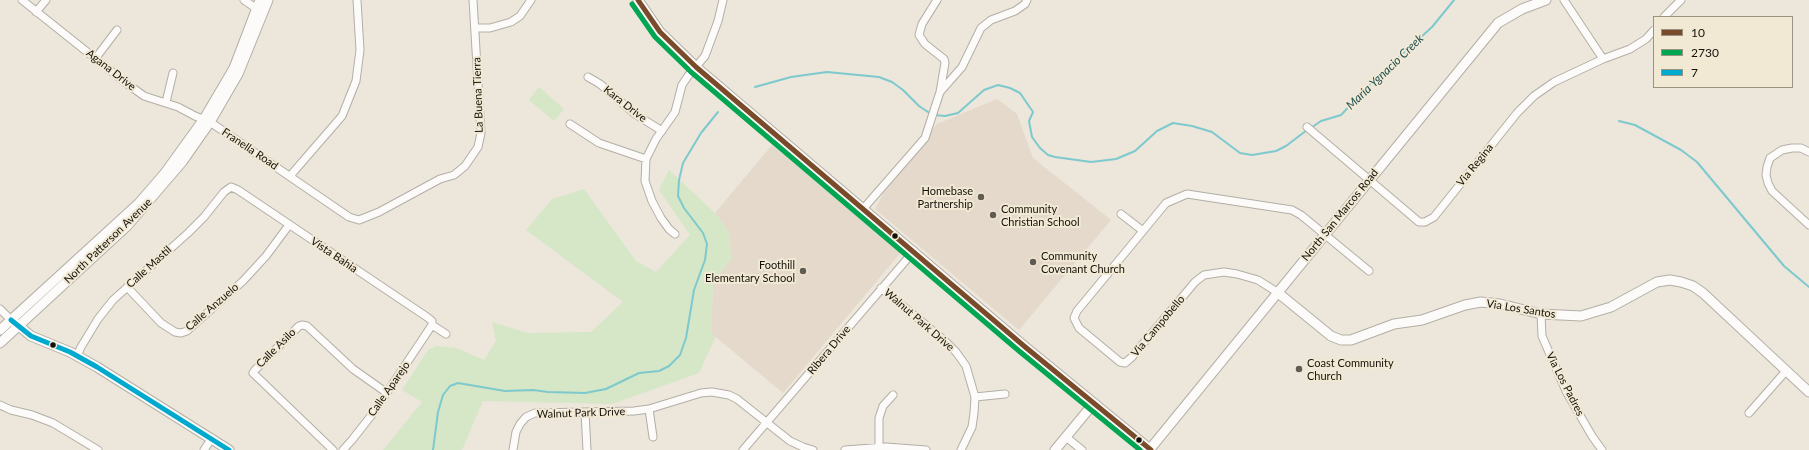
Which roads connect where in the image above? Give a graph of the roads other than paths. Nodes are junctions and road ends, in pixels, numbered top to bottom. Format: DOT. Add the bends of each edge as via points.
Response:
graph roads {
  1 [pos="22,0"];
  2 [pos="46,0"];
  3 [pos="244,0"];
  4 [pos="260,0"];
  5 [pos="268,0"];
  6 [pos="357,0"];
  7 [pos="473,0"];
  8 [pos="531,0"];
  9 [pos="638,0"];
  10 [pos="722,0"];
  11 [pos="937,0"];
  12 [pos="1027,0"];
  13 [pos="1546,0"];
  14 [pos="1564,0"];
  15 [pos="1681,0"];
  16 [pos="260,11"];
  17 [pos="36,12"];
  18 [pos="1665,16"];
  19 [pos="476,28"];
  20 [pos="117,30"];
  21 [pos="1653,31"];
  22 [pos="95,59"];
  23 [pos="1602,59"];
  24 [pos="696,67"];
  25 [pos="173,73"];
  26 [pos="588,77"];
  27 [pos="940,92"];
  28 [pos="166,102"];
  29 [pos="207,121"];
  30 [pos="570,124"];
  31 [pos="1307,127"];
  32 [pos="662,131"];
  33 [pos="1809,152"];
  34 [pos="646,160"];
  35 [pos="290,176"];
  36 [pos="1369,180"];
  37 [pos="231,187"];
  38 [pos="863,209"];
  39 [pos="1120,214"];
  40 [pos="289,225"];
  41 [pos="1809,225"];
  42 [pos="1143,232"];
  43 [pos="675,234"];
  44 [pos="1324,234"];
  45 [pos="914,250"];
  46 [pos="1369,271"];
  47 [pos="127,287"];
  48 [pos="881,288"];
  49 [pos="1278,292"];
  50 [pos="0,309"];
  51 [pos="1541,314"];
  52 [pos="15,323"];
  53 [pos="432,325"];
  54 [pos="0,330"];
  55 [pos="446,334"];
  56 [pos="0,343"];
  57 [pos="77,356"];
  58 [pos="1786,371"];
  59 [pos="1809,392"];
  60 [pos="387,393"];
  61 [pos="1005,394"];
  62 [pos="893,395"];
  63 [pos="975,397"];
  64 [pos="1094,403"];
  65 [pos="0,405"];
  66 [pos="649,409"];
  67 [pos="585,412"];
  68 [pos="1749,414"];
  69 [pos="767,423"];
  70 [pos="653,437"];
  71 [pos="1066,437"];
  72 [pos="212,438"];
  73 [pos="879,449"];
  74 [pos="1151,449"];
  75 [pos="98,450"];
  76 [pos="204,450"];
  77 [pos="229,450"];
  78 [pos="333,450"];
  79 [pos="343,450"];
  80 [pos="513,450"];
  81 [pos="587,450"];
  82 [pos="743,450"];
  83 [pos="813,450"];
  84 [pos="844,450"];
  85 [pos="926,450"];
  86 [pos="961,450"];
  87 [pos="1055,450"];
  88 [pos="1082,450"];
  89 [pos="1602,450"];
  1 -- 17 [label="street, Agana Drive"];
  2 -- 17 [label="street"];
  3 -- 16 [label="street"];
  4 -- 16 [label="street, North Patterson Avenue"];
  5 -- 16 [label="street, North Patterson Avenue"];
  6 -- 35 [label="street" via="360,50 356,82 342,116"];
  7 -- 19 [label="street, La Buena Tierra"];
  8 -- 19 [label="street" via="520,16 512,22 490,28"];
  9 -- 24 [label="street" via="660,32"];
  10 -- 24 [label="street" via="713,36 705,56"];
  11 -- 27 [label="street" via="922,24 919,35 925,44 944,59"];
  12 -- 27 [label="street" via="1015,11 991,20 981,28 962,67"];
  13 -- 36 [label="street, North San Marcos Road" via="1516,12 1498,24"];
  14 -- 23 [label="street"];
  15 -- 18 [label="street"];
  16 -- 29 [label="street, North Patterson Avenue"];
  17 -- 22 [label="street, Agana Drive"];
  19 -- 35 [label="street, La Buena Tierra" via="481,133 478,147 465,166 454,175 440,179 362,220 349,217"];
  20 -- 22 [label="street"];
  21 -- 23 [label="street, Via Regina" via="1630,49"];
  22 -- 28 [label="street, Agana Drive" via="144,96"];
  23 -- 36 [label="street, Via Regina" via="1549,85 1525,104 1431,220 1419,222"];
  24 -- 32 [label="street" via="682,85 675,112"];
  24 -- 38 [label="street"];
  25 -- 28 [label="street"];
  26 -- 32 [label="street, Kara Drive" via="635,114"];
  27 -- 38 [label="street" via="925,138"];
  28 -- 29 [label="street, Agana Drive"];
  29 -- 35 [label="street, Franella Road"];
  29 -- 52 [label="street, North Patterson Avenue" via="139,203"];
  30 -- 34 [label="street" via="600,143"];
  31 -- 36 [label="street, Via Regina"];
  32 -- 34 [label="street"];
  33 -- 41 [label="street" via="1796,148 1782,150 1770,158 1766,175 1772,191"];
  34 -- 43 [label="street" via="645,181 652,201 661,218"];
  36 -- 44 [label="street, North San Marcos Road"];
  37 -- 40 [label="street, Vista Bahia"];
  37 -- 47 [label="street, Calle Mastil" via="188,233"];
  38 -- 45 [label="street"];
  39 -- 42 [label="street"];
  40 -- 47 [label="street, Calle Anzuelo" via="266,256 242,281 187,331 175,332 161,323"];
  40 -- 53 [label="street, Vista Bahia" via="427,317 432,321"];
  42 -- 44 [label="street, Via Campobello" via="1166,203 1187,194 1292,210"];
  42 -- 49 [label="street, Via Campobello" via="1077,311 1074,318 1079,328 1120,362 1132,357 1195,282 1204,275 1224,272 1237,274 1258,280"];
  44 -- 46 [label="street, Via Campobello"];
  44 -- 49 [label="street, North San Marcos Road"];
  45 -- 48 [label="street, Ribera Drive"];
  45 -- 64 [label="street"];
  47 -- 57 [label="street, Calle Mastil" via="106,308"];
  48 -- 63 [label="street, Walnut Park Drive" via="956,352 966,366"];
  48 -- 69 [label="street, Ribera Drive"];
  49 -- 51 [label="street, Via Los Santos" via="1320,328 1341,340 1351,340 1394,324 1422,320 1481,302"];
  49 -- 74 [label="street, North San Marcos Road"];
  50 -- 52 [label="street"];
  51 -- 58 [label="street, Via Los Santos" via="1581,316 1596,313 1623,302 1657,282 1681,282 1703,293"];
  51 -- 89 [label="street, Via Los Padres" via="1542,336 1555,366 1571,399"];
  52 -- 54 [label="street, North Patterson Avenue"];
  52 -- 56 [label="street, North Patterson Avenue"];
  52 -- 57 [label="street" via="37,339"];
  53 -- 55 [label="street, Vista Bahia"];
  53 -- 60 [label="street, Calle Aparejo"];
  57 -- 72 [label="street"];
  58 -- 59 [label="street, Via Los Santos"];
  58 -- 68 [label="street"];
  60 -- 78 [label="street, Calle Asilo" via="353,369 307,326 302,325 298,326 255,370 253,373"];
  60 -- 79 [label="street, Calle Aparejo"];
  61 -- 63 [label="street"];
  62 -- 73 [label="street" via="883,406 879,418"];
  63 -- 86 [label="street, Walnut Park Drive" via="972,427"];
  64 -- 71 [label="street"];
  64 -- 74 [label="street"];
  65 -- 75 [label="street" via="53,423"];
  66 -- 67 [label="street, Walnut Park Drive"];
  66 -- 69 [label="street, Walnut Park Drive" via="712,392 737,399"];
  66 -- 70 [label="street"];
  67 -- 80 [label="street, Walnut Park Drive" via="535,413 526,417 516,432"];
  67 -- 81 [label="street"];
  69 -- 82 [label="street, Ribera Drive"];
  69 -- 83 [label="street, Walnut Park Drive" via="790,440"];
  71 -- 87 [label="street"];
  71 -- 88 [label="street"];
  72 -- 76 [label="street"];
  72 -- 77 [label="street"];
  73 -- 84 [label="street"];
  73 -- 85 [label="street"];
}
